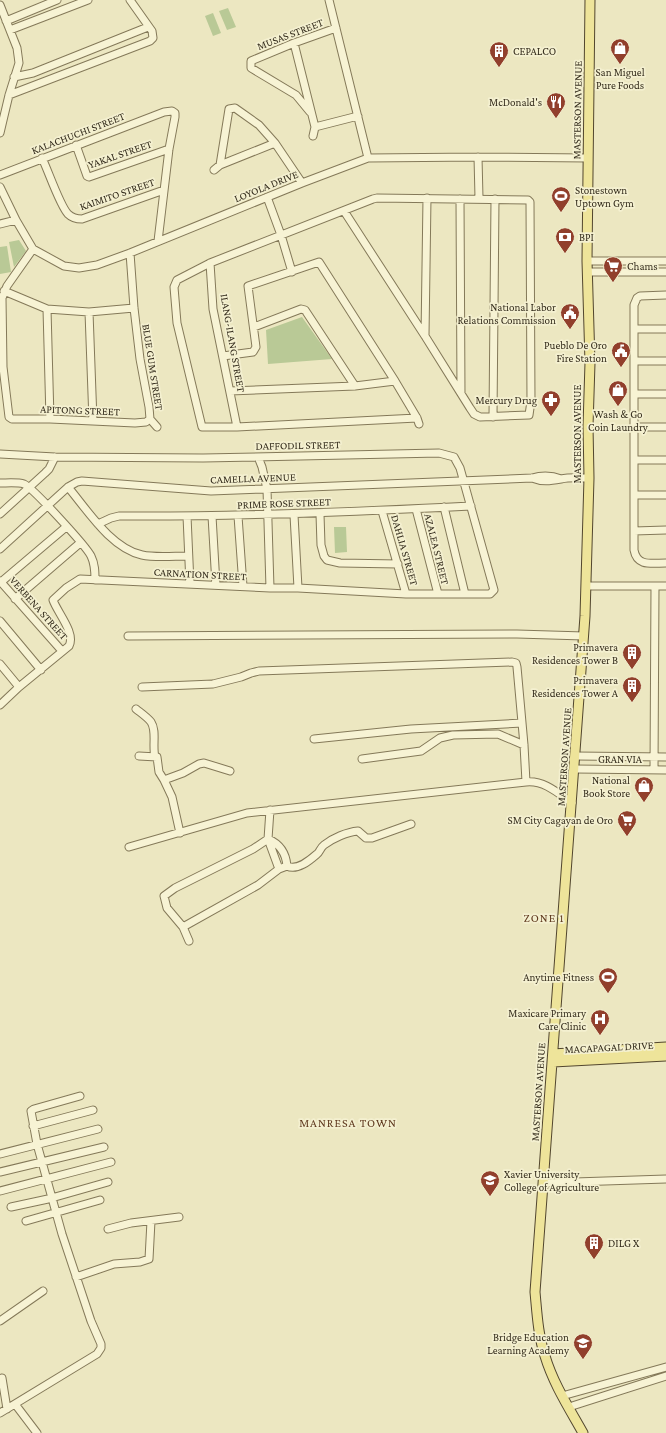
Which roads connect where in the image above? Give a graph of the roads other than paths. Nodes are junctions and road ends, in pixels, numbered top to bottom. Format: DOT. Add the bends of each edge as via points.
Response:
graph roads {
  1 [pos="57,0"];
  2 [pos="88,0"];
  3 [pos="130,0"];
  4 [pos="329,0"];
  5 [pos="590,0"];
  6 [pos="0,5"];
  7 [pos="6,21"];
  8 [pos="148,27"];
  9 [pos="336,28"];
  10 [pos="10,30"];
  11 [pos="294,43"];
  12 [pos="14,77"];
  13 [pos="9,95"];
  14 [pos="310,112"];
  15 [pos="358,116"];
  16 [pos="315,127"];
  17 [pos="0,133"];
  18 [pos="313,136"];
  19 [pos="275,143"];
  20 [pos="76,145"];
  21 [pos="169,149"];
  22 [pos="478,157"];
  23 [pos="42,158"];
  24 [pos="368,158"];
  25 [pos="588,158"];
  26 [pos="220,165"];
  27 [pos="214,170"];
  28 [pos="0,175"];
  29 [pos="302,183"];
  30 [pos="0,187"];
  31 [pos="164,190"];
  32 [pos="267,197"];
  33 [pos="427,198"];
  34 [pos="479,198"];
  35 [pos="460,199"];
  36 [pos="495,199"];
  37 [pos="344,211"];
  38 [pos="16,220"];
  39 [pos="0,224"];
  40 [pos="281,235"];
  41 [pos="158,241"];
  42 [pos="33,249"];
  43 [pos="130,253"];
  44 [pos="587,261"];
  45 [pos="666,261"];
  46 [pos="210,263"];
  47 [pos="292,272"];
  48 [pos="588,272"];
  49 [pos="666,272"];
  50 [pos="4,291"];
  51 [pos="666,295"];
  52 [pos="134,308"];
  53 [pos="47,309"];
  54 [pos="89,312"];
  55 [pos="254,327"];
  56 [pos="634,329"];
  57 [pos="666,329"];
  58 [pos="425,336"];
  59 [pos="222,356"];
  60 [pos="634,361"];
  61 [pos="666,361"];
  62 [pos="1,367"];
  63 [pos="395,381"];
  64 [pos="355,386"];
  65 [pos="230,391"];
  66 [pos="634,394"];
  67 [pos="666,394"];
  68 [pos="461,395"];
  69 [pos="493,417"];
  70 [pos="50,419"];
  71 [pos="150,419"];
  72 [pos="94,421"];
  73 [pos="157,427"];
  74 [pos="237,427"];
  75 [pos="634,427"];
  76 [pos="666,427"];
  77 [pos="0,454"];
  78 [pos="55,457"];
  79 [pos="258,457"];
  80 [pos="634,460"];
  81 [pos="666,460"];
  82 [pos="589,478"];
  83 [pos="0,482"];
  84 [pos="465,482"];
  85 [pos="68,487"];
  86 [pos="30,488"];
  87 [pos="266,489"];
  88 [pos="634,495"];
  89 [pos="666,495"];
  90 [pos="48,506"];
  91 [pos="471,506"];
  92 [pos="444,507"];
  93 [pos="416,509"];
  94 [pos="382,511"];
  95 [pos="0,514"];
  96 [pos="320,514"];
  97 [pos="267,515"];
  98 [pos="294,515"];
  99 [pos="187,516"];
  100 [pos="212,516"];
  101 [pos="238,516"];
  102 [pos="98,524"];
  103 [pos="66,527"];
  104 [pos="666,530"];
  105 [pos="634,531"];
  106 [pos="80,543"];
  107 [pos="0,549"];
  108 [pos="188,556"];
  109 [pos="666,563"];
  110 [pos="398,564"];
  111 [pos="95,580"];
  112 [pos="0,581"];
  113 [pos="190,584"];
  114 [pos="216,585"];
  115 [pos="243,586"];
  116 [pos="587,586"];
  117 [pos="655,586"];
  118 [pos="666,586"];
  119 [pos="270,588"];
  120 [pos="298,588"];
  121 [pos="493,592"];
  122 [pos="406,594"];
  123 [pos="438,594"];
  124 [pos="465,594"];
  125 [pos="15,599"];
  126 [pos="0,621"];
  127 [pos="128,636"];
  128 [pos="584,636"];
  129 [pos="62,651"];
  130 [pos="0,664"];
  131 [pos="41,670"];
  132 [pos="19,687"];
  133 [pos="142,687"];
  134 [pos="0,705"];
  135 [pos="136,709"];
  136 [pos="522,723"];
  137 [pos="314,739"];
  138 [pos="524,745"];
  139 [pos="139,756"];
  140 [pos="576,756"];
  141 [pos="155,757"];
  142 [pos="654,757"];
  143 [pos="666,757"];
  144 [pos="362,759"];
  145 [pos="575,770"];
  146 [pos="654,770"];
  147 [pos="666,770"];
  148 [pos="230,771"];
  149 [pos="164,780"];
  150 [pos="526,782"];
  151 [pos="572,803"];
  152 [pos="270,810"];
  153 [pos="411,824"];
  154 [pos="180,833"];
  155 [pos="268,839"];
  156 [pos="129,847"];
  157 [pos="287,866"];
  158 [pos="279,870"];
  159 [pos="183,927"];
  160 [pos="188,941"];
  161 [pos="666,1047"];
  162 [pos="666,1056"];
  163 [pos="553,1058"];
  164 [pos="80,1096"];
  165 [pos="93,1110"];
  166 [pos="33,1126"];
  167 [pos="98,1129"];
  168 [pos="37,1144"];
  169 [pos="104,1147"];
  170 [pos="0,1154"];
  171 [pos="42,1161"];
  172 [pos="111,1162"];
  173 [pos="0,1172"];
  174 [pos="666,1178"];
  175 [pos="47,1179"];
  176 [pos="108,1182"];
  177 [pos="544,1183"];
  178 [pos="0,1191"];
  179 [pos="52,1197"];
  180 [pos="100,1200"];
  181 [pos="11,1207"];
  182 [pos="56,1213"];
  183 [pos="179,1217"];
  184 [pos="26,1221"];
  185 [pos="151,1221"];
  186 [pos="108,1229"];
  187 [pos="76,1277"];
  188 [pos="43,1292"];
  189 [pos="0,1321"];
  190 [pos="666,1367"];
  191 [pos="666,1376"];
  192 [pos="2,1378"];
  193 [pos="622,1379"];
  194 [pos="626,1389"];
  195 [pos="562,1396"];
  196 [pos="15,1404"];
  197 [pos="569,1407"];
  198 [pos="3,1411"];
  199 [pos="37,1433"];
  200 [pos="583,1433"];
  1 -- 7 [label="street"];
  2 -- 10 [label="street"];
  3 -- 8 [label="street"];
  4 -- 9 [label="street"];
  5 -- 25 [label="main road, MASTERSON AVENUE"];
  6 -- 7 [label="street"];
  7 -- 10 [label="street"];
  8 -- 12 [label="street" via="33,73"];
  8 -- 13 [label="street" via="153,35 150,41"];
  9 -- 11 [label="street, MUSAS STREET"];
  9 -- 15 [label="street"];
  10 -- 12 [label="street" via="19,62"];
  11 -- 14 [label="street"];
  11 -- 14 [label="street, MUSAS STREET" via="252,61 251,68 296,95"];
  12 -- 13 [label="street"];
  13 -- 17 [label="street"];
  14 -- 16 [label="street"];
  15 -- 16 [label="street"];
  15 -- 24 [label="street"];
  16 -- 18 [label="street"];
  19 -- 26 [label="street"];
  19 -- 26 [label="street" via="259,125 234,108 229,109"];
  19 -- 29 [label="street"];
  20 -- 21 [label="street, YAKAL STREET" via="89,177"];
  20 -- 21 [label="street, KALACHUCHI STREET" via="172,111 175,117"];
  20 -- 23 [label="street, KALACHUCHI STREET"];
  21 -- 31 [label="street"];
  22 -- 24 [label="street, LOYOLA DRIVE"];
  22 -- 25 [label="street, LOYOLA DRIVE"];
  22 -- 34 [label="street"];
  23 -- 28 [label="street, KALACHUCHI STREET"];
  23 -- 31 [label="street, KAIMITO STREET" via="65,210 76,219"];
  24 -- 29 [label="street, LOYOLA DRIVE"];
  25 -- 44 [label="main road, MASTERSON AVENUE"];
  26 -- 27 [label="street"];
  29 -- 32 [label="street, LOYOLA DRIVE"];
  30 -- 38 [label="street, LOYOLA DRIVE"];
  31 -- 41 [label="street"];
  32 -- 40 [label="street"];
  32 -- 41 [label="street, LOYOLA DRIVE"];
  33 -- 35 [label="street"];
  33 -- 37 [label="street" via="375,198"];
  33 -- 58 [label="street"];
  34 -- 35 [label="street"];
  34 -- 36 [label="street"];
  35 -- 68 [label="street"];
  36 -- 69 [label="street"];
  36 -- 69 [label="street" via="527,199 530,202 531,401 529,415"];
  37 -- 40 [label="street"];
  37 -- 58 [label="street"];
  38 -- 39 [label="street"];
  38 -- 42 [label="street, LOYOLA DRIVE"];
  40 -- 46 [label="street"];
  40 -- 47 [label="street"];
  41 -- 43 [label="street, LOYOLA DRIVE"];
  42 -- 43 [label="street, LOYOLA DRIVE" via="57,263 72,268 97,265"];
  42 -- 50 [label="street"];
  43 -- 52 [label="street, BLUE GUM STREET"];
  44 -- 45 [label="street"];
  44 -- 48 [label="main road, MASTERSON AVENUE"];
  46 -- 59 [label="street, ILANG-ILANG STREET" via="213,309"];
  46 -- 74 [label="street" via="176,280 174,287 177,323 202,428"];
  47 -- 55 [label="street" via="248,286"];
  47 -- 63 [label="street" via="317,262 321,263"];
  48 -- 49 [label="street"];
  48 -- 82 [label="main road, MASTERSON AVENUE"];
  50 -- 53 [label="street"];
  50 -- 62 [label="street"];
  51 -- 56 [label="street" via="645,295 637,298 634,305"];
  52 -- 54 [label="street"];
  52 -- 71 [label="street, BLUE GUM STREET"];
  53 -- 54 [label="street"];
  53 -- 70 [label="street"];
  54 -- 72 [label="street"];
  55 -- 59 [label="street" via="256,347 253,352"];
  55 -- 64 [label="street" via="301,309 305,310"];
  56 -- 57 [label="street"];
  56 -- 60 [label="street"];
  58 -- 68 [label="street"];
  59 -- 65 [label="street, ILANG-ILANG STREET"];
  60 -- 61 [label="street"];
  60 -- 66 [label="street"];
  62 -- 70 [label="street, APITONG STREET" via="9,417"];
  63 -- 64 [label="street"];
  63 -- 74 [label="street" via="418,421"];
  64 -- 65 [label="street"];
  65 -- 74 [label="street, ILANG-ILANG STREET"];
  66 -- 67 [label="street"];
  66 -- 75 [label="street"];
  68 -- 69 [label="street" via="474,414 480,417"];
  70 -- 72 [label="street, APITONG STREET"];
  71 -- 72 [label="street, APITONG STREET" via="135,423"];
  71 -- 73 [label="street, BLUE GUM STREET"];
  75 -- 76 [label="street"];
  75 -- 80 [label="street"];
  77 -- 78 [label="street, DAFFODIL STREET"];
  78 -- 79 [label="street, DAFFODIL STREET"];
  78 -- 86 [label="street" via="49,469"];
  79 -- 84 [label="street, DAFFODIL STREET" via="446,454 457,460"];
  79 -- 87 [label="street"];
  80 -- 81 [label="street"];
  80 -- 88 [label="street"];
  82 -- 84 [label="street, CAMELLA AVENUE" via="561,479 540,476"];
  82 -- 116 [label="main road, MASTERSON AVENUE"];
  83 -- 86 [label="street" via="24,484"];
  84 -- 87 [label="street, CAMELLA AVENUE"];
  84 -- 91 [label="street, DAFFODIL STREET"];
  85 -- 87 [label="street, CAMELLA AVENUE" via="82,481 211,490"];
  85 -- 90 [label="street, CAMELLA AVENUE"];
  85 -- 102 [label="street"];
  86 -- 90 [label="street"];
  86 -- 95 [label="street"];
  87 -- 97 [label="street"];
  88 -- 89 [label="street"];
  88 -- 105 [label="street"];
  90 -- 103 [label="street"];
  90 -- 107 [label="street, CAMELLA AVENUE"];
  91 -- 92 [label="street, PRIME ROSE STREET"];
  91 -- 121 [label="street, DAFFODIL STREET"];
  92 -- 93 [label="street, PRIME ROSE STREET"];
  92 -- 124 [label="street"];
  93 -- 94 [label="street, PRIME ROSE STREET"];
  93 -- 123 [label="street, AZALEA STREET"];
  94 -- 96 [label="street, PRIME ROSE STREET"];
  94 -- 110 [label="street, DAHLIA STREET"];
  96 -- 98 [label="street, PRIME ROSE STREET"];
  96 -- 110 [label="street" via="321,546 327,560 340,563"];
  97 -- 98 [label="street, PRIME ROSE STREET"];
  97 -- 101 [label="street, PRIME ROSE STREET"];
  97 -- 119 [label="street"];
  98 -- 120 [label="street"];
  99 -- 100 [label="street, PRIME ROSE STREET"];
  99 -- 102 [label="street, PRIME ROSE STREET" via="119,516"];
  99 -- 108 [label="street"];
  100 -- 101 [label="street, PRIME ROSE STREET"];
  100 -- 114 [label="street"];
  101 -- 115 [label="street"];
  102 -- 108 [label="street" via="114,542 133,553 143,556"];
  103 -- 106 [label="street"];
  103 -- 112 [label="street"];
  104 -- 105 [label="street"];
  105 -- 109 [label="street" via="634,550 638,559 647,563"];
  106 -- 111 [label="street" via="92,557"];
  106 -- 125 [label="street"];
  108 -- 113 [label="street"];
  110 -- 122 [label="street, DAHLIA STREET"];
  111 -- 113 [label="street, CARNATION STREET"];
  111 -- 129 [label="street, CARNATION STREET" via="78,580 54,599 53,602 66,623 70,640 69,646"];
  112 -- 125 [label="street, VERBENA STREET"];
  113 -- 114 [label="street, CARNATION STREET"];
  114 -- 115 [label="street, CARNATION STREET"];
  115 -- 119 [label="street, CARNATION STREET"];
  116 -- 117 [label="street"];
  116 -- 128 [label="main road, MASTERSON AVENUE"];
  117 -- 118 [label="street"];
  117 -- 142 [label="street"];
  119 -- 120 [label="street, CARNATION STREET"];
  120 -- 122 [label="street, CARNATION STREET"];
  121 -- 124 [label="street, CARNATION STREET"];
  122 -- 123 [label="street, CARNATION STREET"];
  123 -- 124 [label="street, CARNATION STREET"];
  125 -- 129 [label="street, VERBENA STREET"];
  126 -- 131 [label="street"];
  127 -- 128 [label="street"];
  128 -- 140 [label="main road, MASTERSON AVENUE"];
  129 -- 131 [label="street, CARNATION STREET"];
  130 -- 132 [label="street"];
  131 -- 132 [label="street, CARNATION STREET"];
  132 -- 134 [label="street, CARNATION STREET"];
  133 -- 136 [label="street" via="213,684 259,671 512,662 516,663 517,667"];
  135 -- 141 [label="street" via="154,728"];
  136 -- 137 [label="street" via="411,729"];
  136 -- 138 [label="street"];
  138 -- 144 [label="street" via="498,734 453,735 440,738 420,751"];
  138 -- 150 [label="street"];
  139 -- 141 [label="street"];
  140 -- 142 [label="street, GRAN VIA"];
  140 -- 145 [label="main road, MASTERSON AVENUE"];
  141 -- 149 [label="street" via="158,759 159,772"];
  142 -- 143 [label="street, GRAN VIA"];
  142 -- 146 [label="street"];
  145 -- 146 [label="street, GRAN VIA"];
  145 -- 151 [label="main road, MASTERSON AVENUE"];
  146 -- 147 [label="street, GRAN VIA"];
  148 -- 149 [label="street" via="204,763"];
  149 -- 154 [label="street" via="172,797"];
  150 -- 151 [label="street" via="546,785"];
  150 -- 152 [label="street"];
  151 -- 163 [label="main road, MASTERSON AVENUE"];
  152 -- 154 [label="street" via="247,813"];
  152 -- 155 [label="street"];
  153 -- 157 [label="street" via="374,838 366,838 358,831 344,835 326,843 318,854 300,866"];
  154 -- 156 [label="street"];
  155 -- 157 [label="street" via="283,852"];
  155 -- 158 [label="street"];
  155 -- 159 [label="street" via="166,894 164,898 167,908"];
  157 -- 158 [label="street"];
  158 -- 159 [label="street" via="258,885"];
  159 -- 160 [label="street"];
  161 -- 163 [label="main road, MACAPAGAL DRIVE"];
  162 -- 163 [label="main road, MACAPAGAL DRIVE"];
  163 -- 177 [label="main road, MASTERSON AVENUE"];
  164 -- 166 [label="street" via="34,1109 31,1111"];
  165 -- 166 [label="street"];
  166 -- 168 [label="street"];
  167 -- 168 [label="street"];
  168 -- 170 [label="street"];
  168 -- 171 [label="street"];
  169 -- 171 [label="street"];
  171 -- 173 [label="street"];
  171 -- 175 [label="street"];
  172 -- 175 [label="street"];
  174 -- 177 [label="street"];
  175 -- 178 [label="street"];
  175 -- 179 [label="street"];
  176 -- 179 [label="street"];
  177 -- 195 [label="main road, MASTERSON AVENUE" via="535,1292 544,1355"];
  179 -- 181 [label="street"];
  179 -- 182 [label="street"];
  180 -- 182 [label="street"];
  182 -- 184 [label="street"];
  182 -- 187 [label="street"];
  183 -- 185 [label="street"];
  185 -- 186 [label="street"];
  185 -- 187 [label="street" via="149,1259 114,1264"];
  187 -- 196 [label="street" via="101,1344 100,1351"];
  188 -- 189 [label="street"];
  190 -- 193 [label="street"];
  191 -- 194 [label="street"];
  192 -- 198 [label="street"];
  193 -- 194 [label="street"];
  193 -- 195 [label="street"];
  194 -- 197 [label="street"];
  195 -- 197 [label="main road, MASTERSON AVENUE"];
  196 -- 198 [label="street"];
  196 -- 199 [label="street"];
  197 -- 200 [label="main road, MASTERSON AVENUE"];
}
